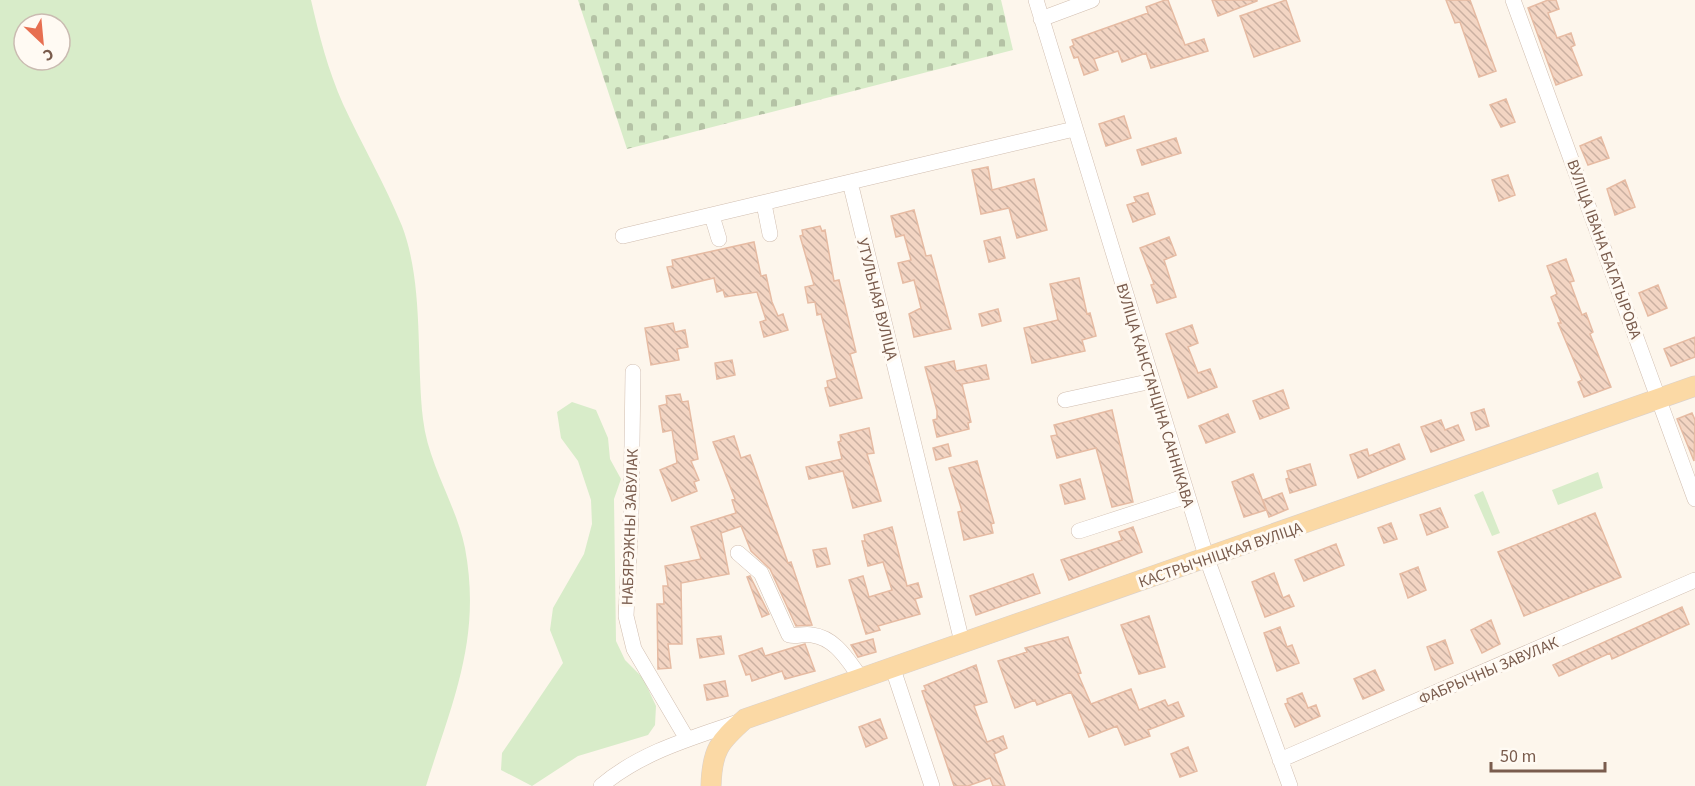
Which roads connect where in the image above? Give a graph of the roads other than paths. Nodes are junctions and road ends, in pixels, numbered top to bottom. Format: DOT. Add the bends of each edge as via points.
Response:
graph roads {
  1 [pos="1036,0"];
  2 [pos="1092,0"];
  3 [pos="1513,0"];
  4 [pos="1041,18"];
  5 [pos="1074,129"];
  6 [pos="850,182"];
  7 [pos="764,204"];
  8 [pos="712,216"];
  9 [pos="770,234"];
  10 [pos="622,236"];
  11 [pos="718,239"];
  12 [pos="633,372"];
  13 [pos="1152,381"];
  14 [pos="1695,386"];
  15 [pos="1065,400"];
  16 [pos="1660,400"];
  17 [pos="1187,496"];
  18 [pos="1695,499"];
  19 [pos="1080,531"];
  20 [pos="738,553"];
  21 [pos="1207,559"];
  22 [pos="1695,580"];
  23 [pos="962,642"];
  24 [pos="892,666"];
  25 [pos="861,678"];
  26 [pos="745,719"];
  27 [pos="687,739"];
  28 [pos="1280,760"];
  29 [pos="600,786"];
  30 [pos="711,786"];
  31 [pos="932,786"];
  32 [pos="1290,786"];
  1 -- 4 [label="street, ВУЛІЦА КАНСТАНЦІНА САННІКАВА"];
  2 -- 4 [label="street"];
  3 -- 16 [label="street, ВУЛІЦА ІВАНА БАГАТЫРОВА"];
  4 -- 5 [label="street, ВУЛІЦА КАНСТАНЦІНА САННІКАВА"];
  5 -- 6 [label="street" via="989,158"];
  5 -- 13 [label="street, ВУЛІЦА КАНСТАНЦІНА САННІКАВА"];
  6 -- 7 [label="street"];
  6 -- 23 [label="street, УТУЛЬНАЯ ВУЛІЦА"];
  7 -- 8 [label="street"];
  7 -- 9 [label="street"];
  8 -- 10 [label="street"];
  8 -- 11 [label="street"];
  12 -- 27 [label="street, НАБЯРЭЖНЫ ЗАВУЛАК" via="626,616 634,649"];
  13 -- 15 [label="street"];
  13 -- 17 [label="street, ВУЛІЦА КАНСТАНЦІНА САННІКАВА"];
  14 -- 16 [label="main road, КАСТРЫЧНІЦКАЯ ВУЛІЦА"];
  16 -- 18 [label="street, ВУЛІЦА ІВАНА БАГАТЫРОВА"];
  16 -- 21 [label="main road, КАСТРЫЧНІЦКАЯ ВУЛІЦА"];
  17 -- 19 [label="street"];
  17 -- 21 [label="street, ВУЛІЦА КАНСТАНЦІНА САННІКАВА"];
  20 -- 25 [label="street" via="761,573 789,634 812,634 836,645"];
  21 -- 23 [label="main road, КАСТРЫЧНІЦКАЯ ВУЛІЦА"];
  21 -- 28 [label="street, ВУЛІЦА КАНСТАНЦІНА САННІКАВА"];
  22 -- 28 [label="street, ФАБРЫЧНЫ ЗАВУЛАК"];
  23 -- 24 [label="main road, КАСТРЫЧНІЦКАЯ ВУЛІЦА"];
  24 -- 25 [label="main road, КАСТРЫЧНІЦКАЯ ВУЛІЦА"];
  24 -- 31 [label="street"];
  25 -- 26 [label="main road, КАСТРЫЧНІЦКАЯ ВУЛІЦА"];
  26 -- 27 [label="street"];
  26 -- 30 [label="main road" via="723,738 715,756"];
  27 -- 29 [label="street" via="640,759"];
  28 -- 32 [label="street, ВУЛІЦА КАНСТАНЦІНА САННІКАВА"];
}
